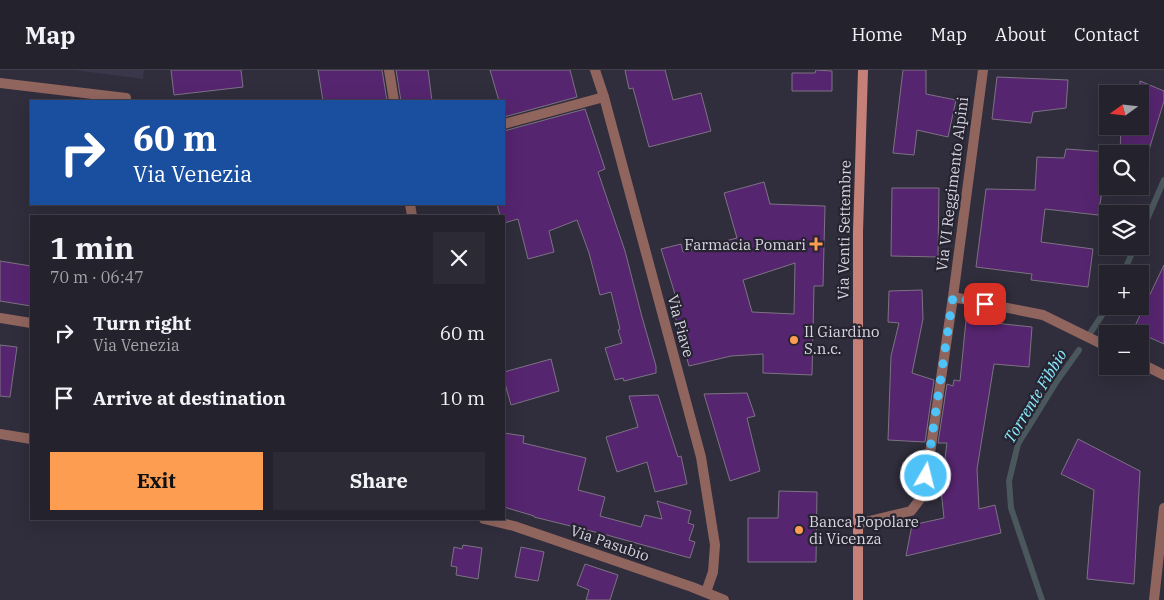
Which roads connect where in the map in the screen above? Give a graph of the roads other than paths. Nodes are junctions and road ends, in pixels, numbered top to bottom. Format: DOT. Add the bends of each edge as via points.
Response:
graph roads {
  1 [pos="389,70"];
  2 [pos="595,70"];
  3 [pos="863,70"];
  4 [pos="982,70"];
  5 [pos="0,83"];
  6 [pos="604,97"];
  7 [pos="126,100"];
  8 [pos="394,100"];
  9 [pos="505,124"];
  10 [pos="953,297"];
  11 [pos="0,318"];
  12 [pos="30,323"];
  13 [pos="1099,343"];
  14 [pos="1149,367"];
  15 [pos="1164,374"];
  16 [pos="0,434"];
  17 [pos="30,439"];
  18 [pos="1164,508"];
  19 [pos="488,520"];
  20 [pos="857,524"];
  21 [pos="1163,531"];
  22 [pos="706,592"];
  23 [pos="724,600"];
  24 [pos="858,600"];
  25 [pos="1154,600"];
  1 -- 8 [label="street"];
  2 -- 6 [label="street, Via Piave"];
  3 -- 20 [label="main road, Via Venti Settembre" via="858,232"];
  4 -- 10 [label="street, Via VI Reggimento Alpini"];
  5 -- 7 [label="street"];
  6 -- 9 [label="street"];
  6 -- 22 [label="street, Via Piave" via="701,457 715,546 713,572"];
  10 -- 13 [label="street" via="1043,315"];
  10 -- 20 [label="street, Via VI Reggimento Alpini" via="924,494 911,511"];
  11 -- 12 [label="street"];
  14 -- 15 [label="street"];
  16 -- 17 [label="street"];
  18 -- 21 [label="street"];
  19 -- 22 [label="street, Via Pasubio"];
  20 -- 24 [label="main road, Via Venti Settembre"];
  21 -- 25 [label="street"];
  22 -- 23 [label="street, Via Pasubio"];
}
